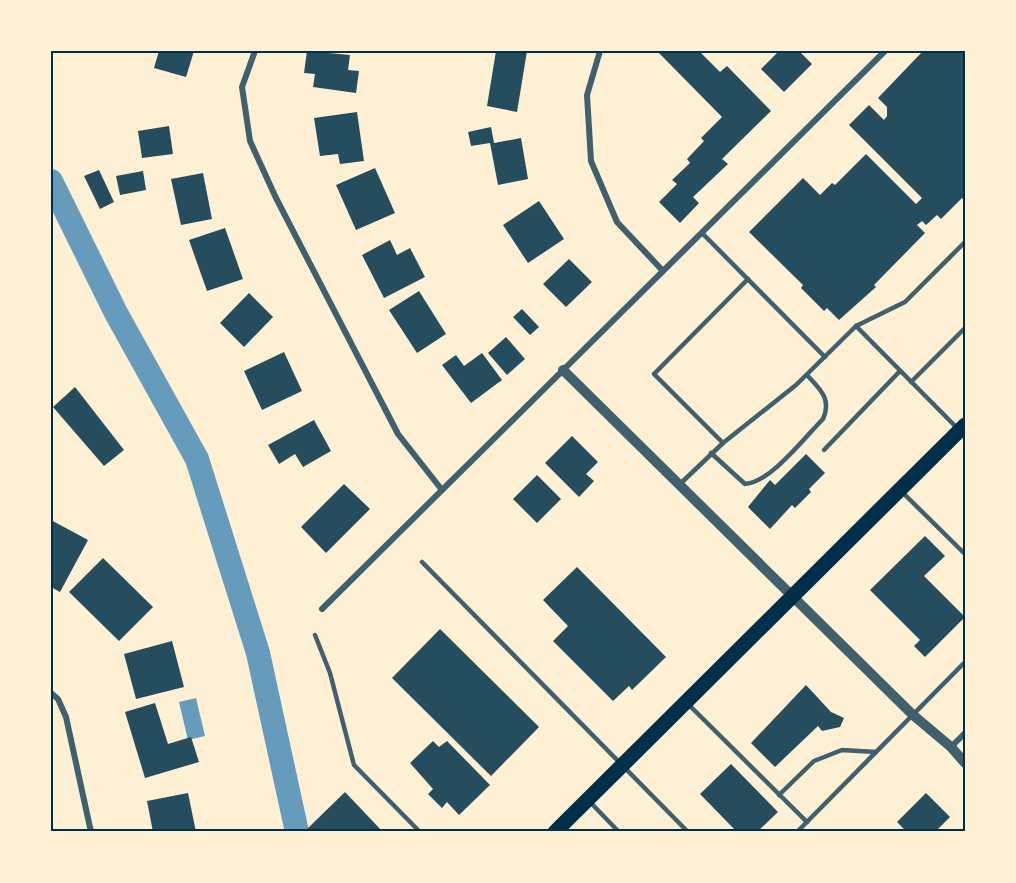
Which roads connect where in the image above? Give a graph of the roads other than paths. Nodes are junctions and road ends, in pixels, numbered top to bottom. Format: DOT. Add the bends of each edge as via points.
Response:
graph roads {
  1 [pos="255,51"];
  2 [pos="600,51"];
  3 [pos="885,51"];
  4 [pos="702,233"];
  5 [pos="965,242"];
  6 [pos="663,272"];
  7 [pos="748,279"];
  8 [pos="856,326"];
  9 [pos="965,328"];
  10 [pos="825,357"];
  11 [pos="563,370"];
  12 [pos="900,371"];
  13 [pos="807,375"];
  14 [pos="910,382"];
  15 [pos="963,430"];
  16 [pos="723,443"];
  17 [pos="824,450"];
  18 [pos="711,453"];
  19 [pos="680,484"];
  20 [pos="900,489"];
  21 [pos="442,490"];
  22 [pos="965,554"];
  23 [pos="422,562"];
  24 [pos="793,595"];
  25 [pos="322,609"];
  26 [pos="315,635"];
  27 [pos="965,662"];
  28 [pos="51,693"];
  29 [pos="686,702"];
  30 [pos="913,715"];
  31 [pos="965,733"];
  32 [pos="951,747"];
  33 [pos="876,752"];
  34 [pos="965,763"];
  35 [pos="621,766"];
  36 [pos="779,795"];
  37 [pos="587,800"];
  38 [pos="807,822"];
  39 [pos="91,832"];
  40 [pos="420,832"];
  41 [pos="555,832"];
  42 [pos="620,832"];
  43 [pos="688,832"];
  44 [pos="797,832"];
  1 -- 21 [label="street" via="242,87 250,141 398,434"];
  2 -- 6 [label="street" via="587,95 591,161 617,222"];
  3 -- 4 [label="street"];
  4 -- 6 [label="street"];
  4 -- 7 [label="lane"];
  5 -- 8 [label="lane" via="905,302"];
  6 -- 11 [label="street"];
  7 -- 10 [label="lane"];
  7 -- 16 [label="lane" via="654,374"];
  8 -- 10 [label="lane"];
  8 -- 12 [label="lane"];
  9 -- 14 [label="lane"];
  10 -- 13 [label="lane"];
  11 -- 19 [label="street"];
  11 -- 21 [label="street"];
  12 -- 14 [label="lane"];
  12 -- 17 [label="lane"];
  13 -- 16 [label="lane"];
  13 -- 18 [label="lane" via="826,398 828,408 823,419 766,476 754,484 745,484"];
  14 -- 15 [label="lane"];
  15 -- 20 [label="main road"];
  16 -- 18 [label="lane"];
  18 -- 19 [label="lane"];
  19 -- 24 [label="street"];
  20 -- 22 [label="lane"];
  20 -- 24 [label="main road"];
  21 -- 25 [label="street"];
  23 -- 35 [label="lane"];
  24 -- 29 [label="main road"];
  24 -- 30 [label="street"];
  26 -- 40 [label="lane" via="330,673 354,765"];
  27 -- 30 [label="lane"];
  28 -- 39 [label="street" via="66,717"];
  29 -- 35 [label="main road"];
  29 -- 36 [label="lane"];
  30 -- 32 [label="street"];
  30 -- 33 [label="lane"];
  31 -- 32 [label="street"];
  32 -- 34 [label="street"];
  33 -- 36 [label="lane" via="842,750 814,761"];
  33 -- 38 [label="lane"];
  35 -- 37 [label="main road"];
  35 -- 43 [label="lane"];
  36 -- 38 [label="lane"];
  37 -- 41 [label="main road"];
  37 -- 42 [label="lane"];
  38 -- 44 [label="lane"];
}
